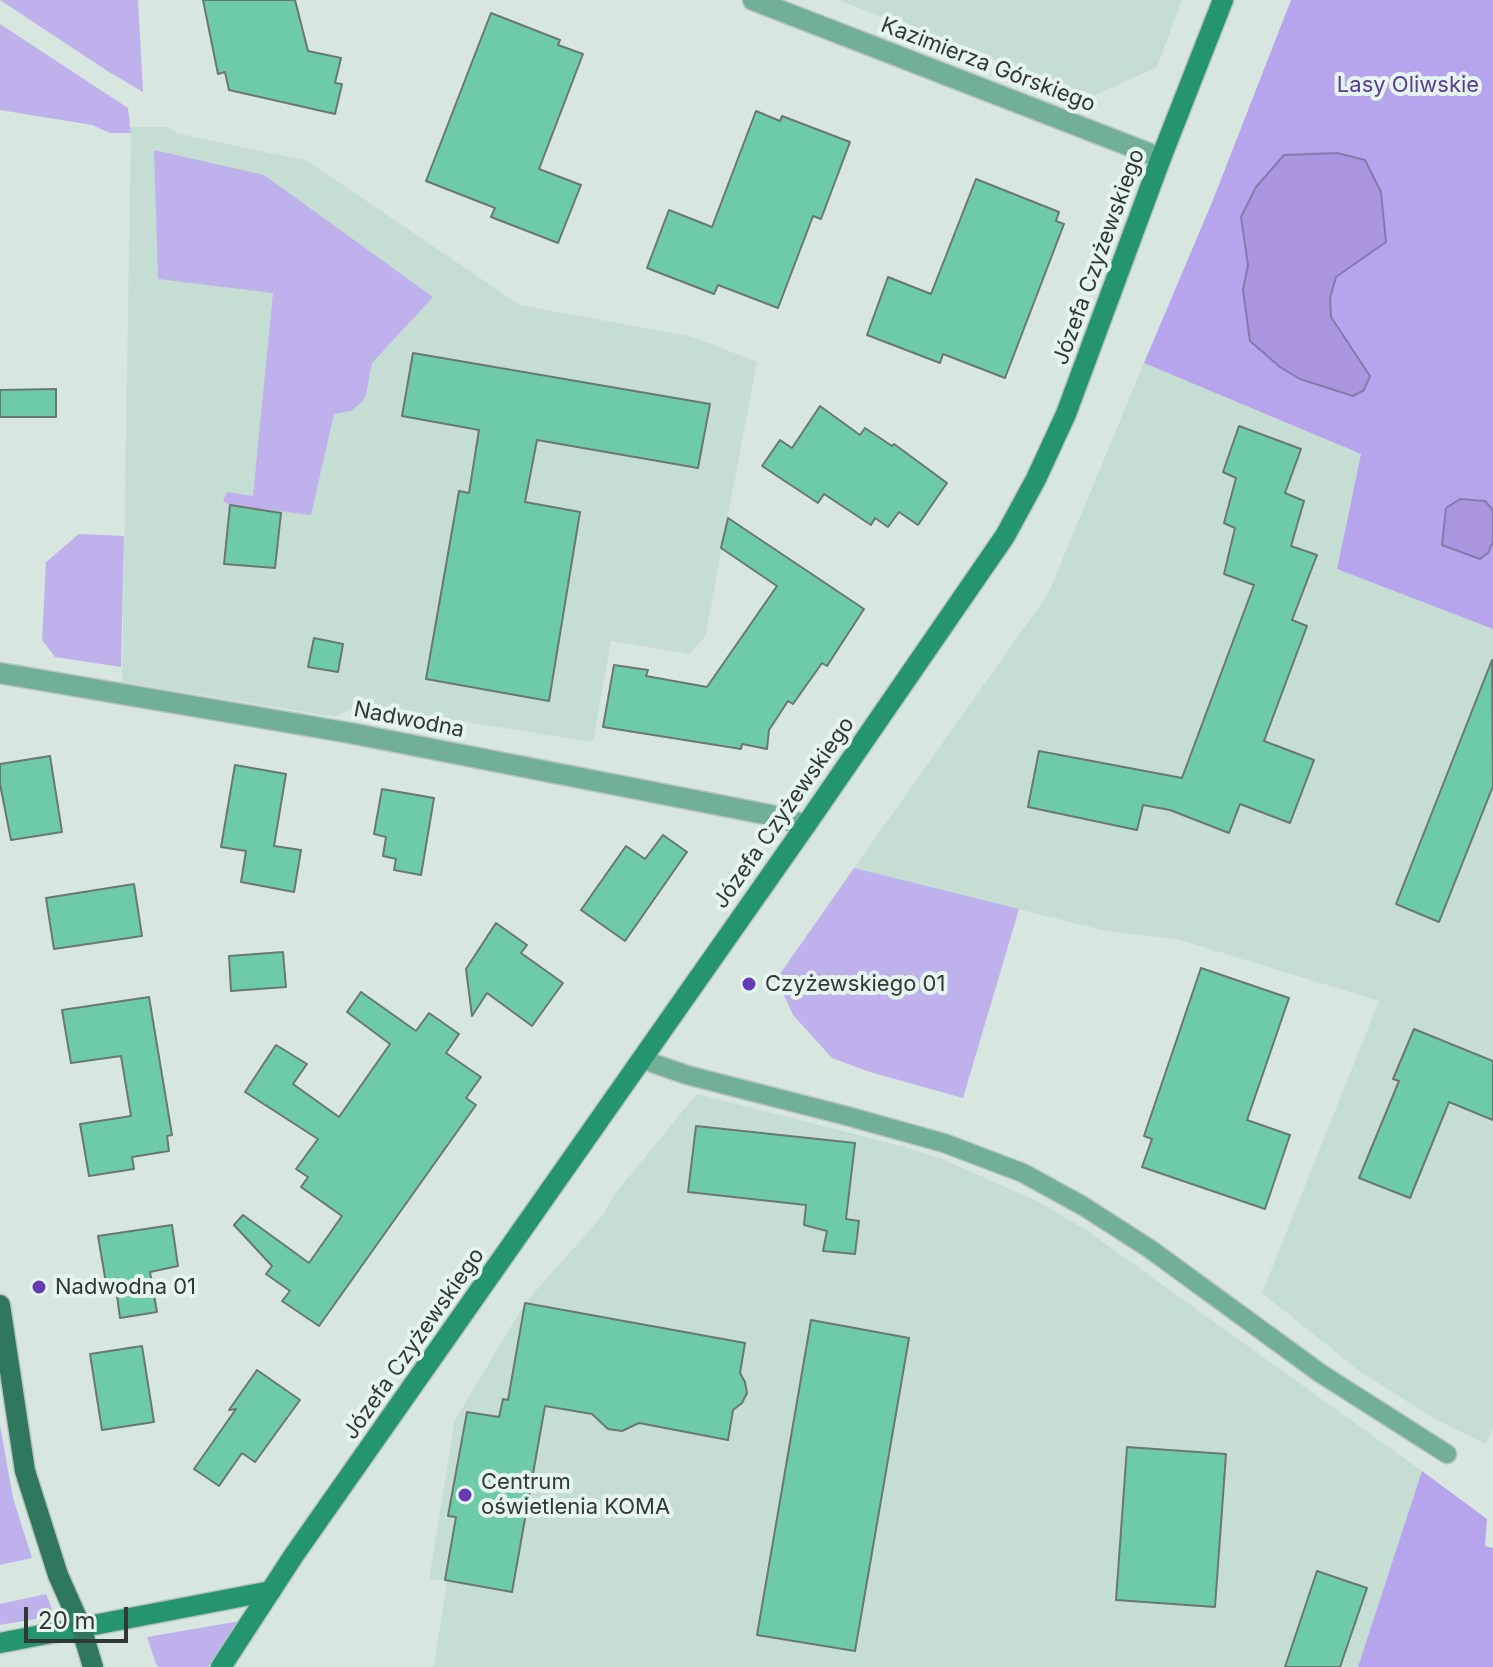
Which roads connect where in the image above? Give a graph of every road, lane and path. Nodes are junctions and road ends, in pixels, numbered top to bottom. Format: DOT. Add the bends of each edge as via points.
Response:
graph roads {
  1 [pos="753,0"];
  2 [pos="1223,0"];
  3 [pos="1161,158"];
  4 [pos="0,673"];
  5 [pos="806,825"];
  6 [pos="641,1059"];
  7 [pos="0,1305"];
  8 [pos="1447,1454"];
  9 [pos="271,1591"];
  10 [pos="81,1627"];
  11 [pos="0,1643"];
  12 [pos="93,1667"];
  13 [pos="221,1667"];
  1 -- 3 [label="street, Kazimierza Górskiego"];
  2 -- 3 [label="street, Józefa Czyżewskiego"];
  3 -- 5 [label="street, Józefa Czyżewskiego" via="1091,351 1036,479 970,589"];
  4 -- 5 [label="street, Nadwodna" via="350,733"];
  5 -- 6 [label="street, Józefa Czyżewskiego"];
  6 -- 8 [label="lane" via="944,1143 1023,1173 1150,1249 1320,1373"];
  6 -- 9 [label="street, Józefa Czyżewskiego"];
  7 -- 10 [label="main road" via="25,1471 58,1575"];
  9 -- 10 [label="street"];
  9 -- 13 [label="street, Józefa Czyżewskiego"];
  10 -- 11 [label="street"];
  10 -- 12 [label="main road"];
}
